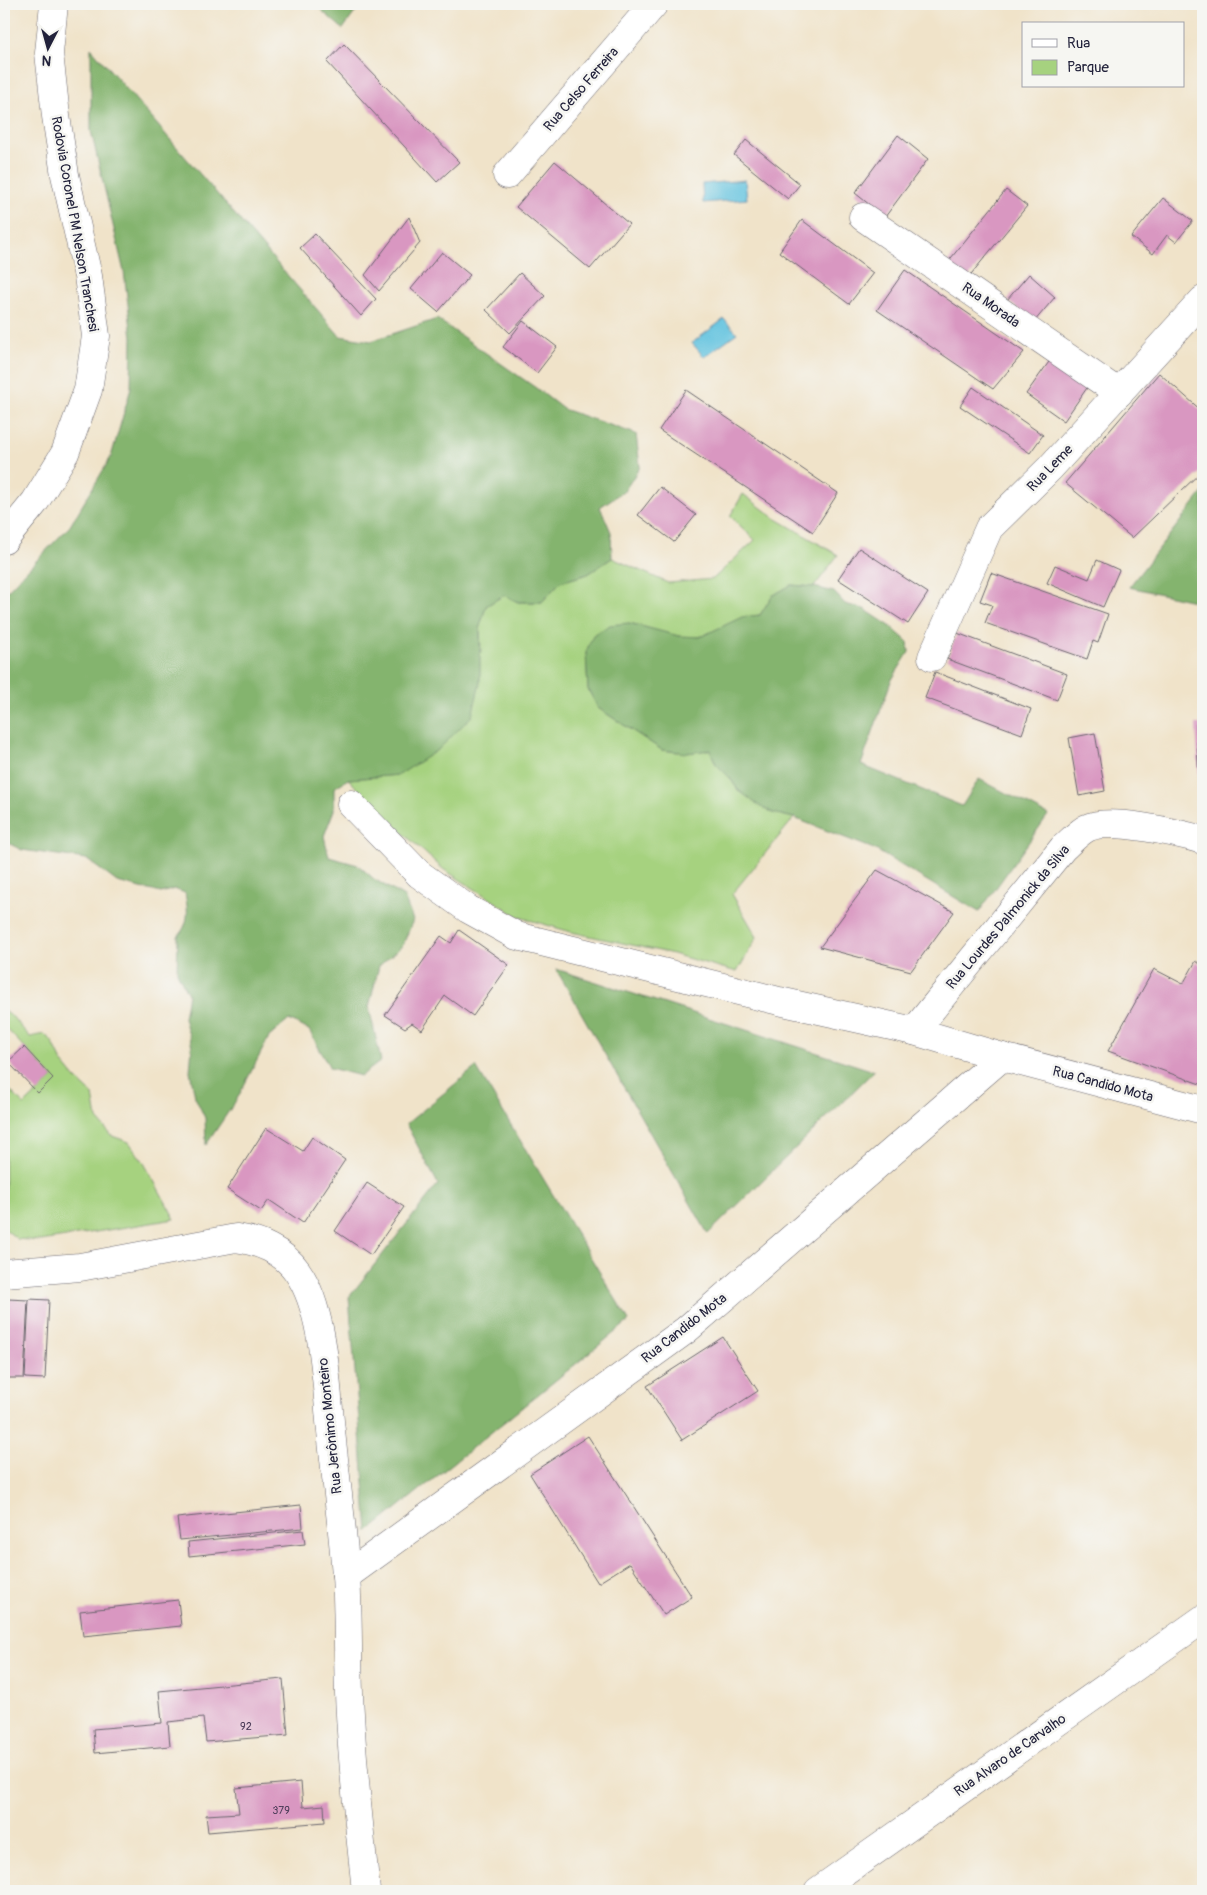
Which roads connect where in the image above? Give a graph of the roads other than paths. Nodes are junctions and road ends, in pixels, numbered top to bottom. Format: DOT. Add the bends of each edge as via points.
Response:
graph roads {
  1 [pos="54,4"];
  2 [pos="654,4"];
  3 [pos="507,175"];
  4 [pos="863,217"];
  5 [pos="1203,300"];
  6 [pos="1119,393"];
  7 [pos="4,540"];
  8 [pos="932,657"];
  9 [pos="351,804"];
  10 [pos="1203,840"];
  11 [pos="914,1031"];
  12 [pos="1002,1058"];
  13 [pos="1203,1110"];
  14 [pos="4,1273"];
  15 [pos="346,1576"];
  16 [pos="1203,1618"];
  17 [pos="366,1891"];
  18 [pos="818,1891"];
  1 -- 7 [label="main road, Rodovia Coronel PM Nelson Tranchesi" via="49,54 56,116 65,175 88,276 96,336 88,390 65,453 35,502"];
  2 -- 3 [label="main road, Rua Celso Ferreira"];
  4 -- 6 [label="main road, Rua Morada"];
  5 -- 6 [label="main road, Rua Leme"];
  6 -- 8 [label="main road, Rua Leme" via="989,528"];
  9 -- 11 [label="main road, Rua Candido Mota" via="419,874 468,909 517,936"];
  10 -- 11 [label="main road, Rua Lourdes Dalmonick da Silva" via="1117,824 1088,828 1063,848"];
  11 -- 12 [label="main road, Rua Candido Mota"];
  12 -- 13 [label="main road, Rua Candido Mota"];
  12 -- 15 [label="main road, Rua Candido Mota" via="686,1330"];
  14 -- 15 [label="main road, Rua Jerônimo Monteiro" via="80,1267 236,1238 253,1241 284,1257 297,1271 318,1326"];
  15 -- 17 [label="main road, Rua Jerônimo Monteiro" via="350,1715"];
  16 -- 18 [label="main road, Rua Alvaro de Carvalho"];
}
